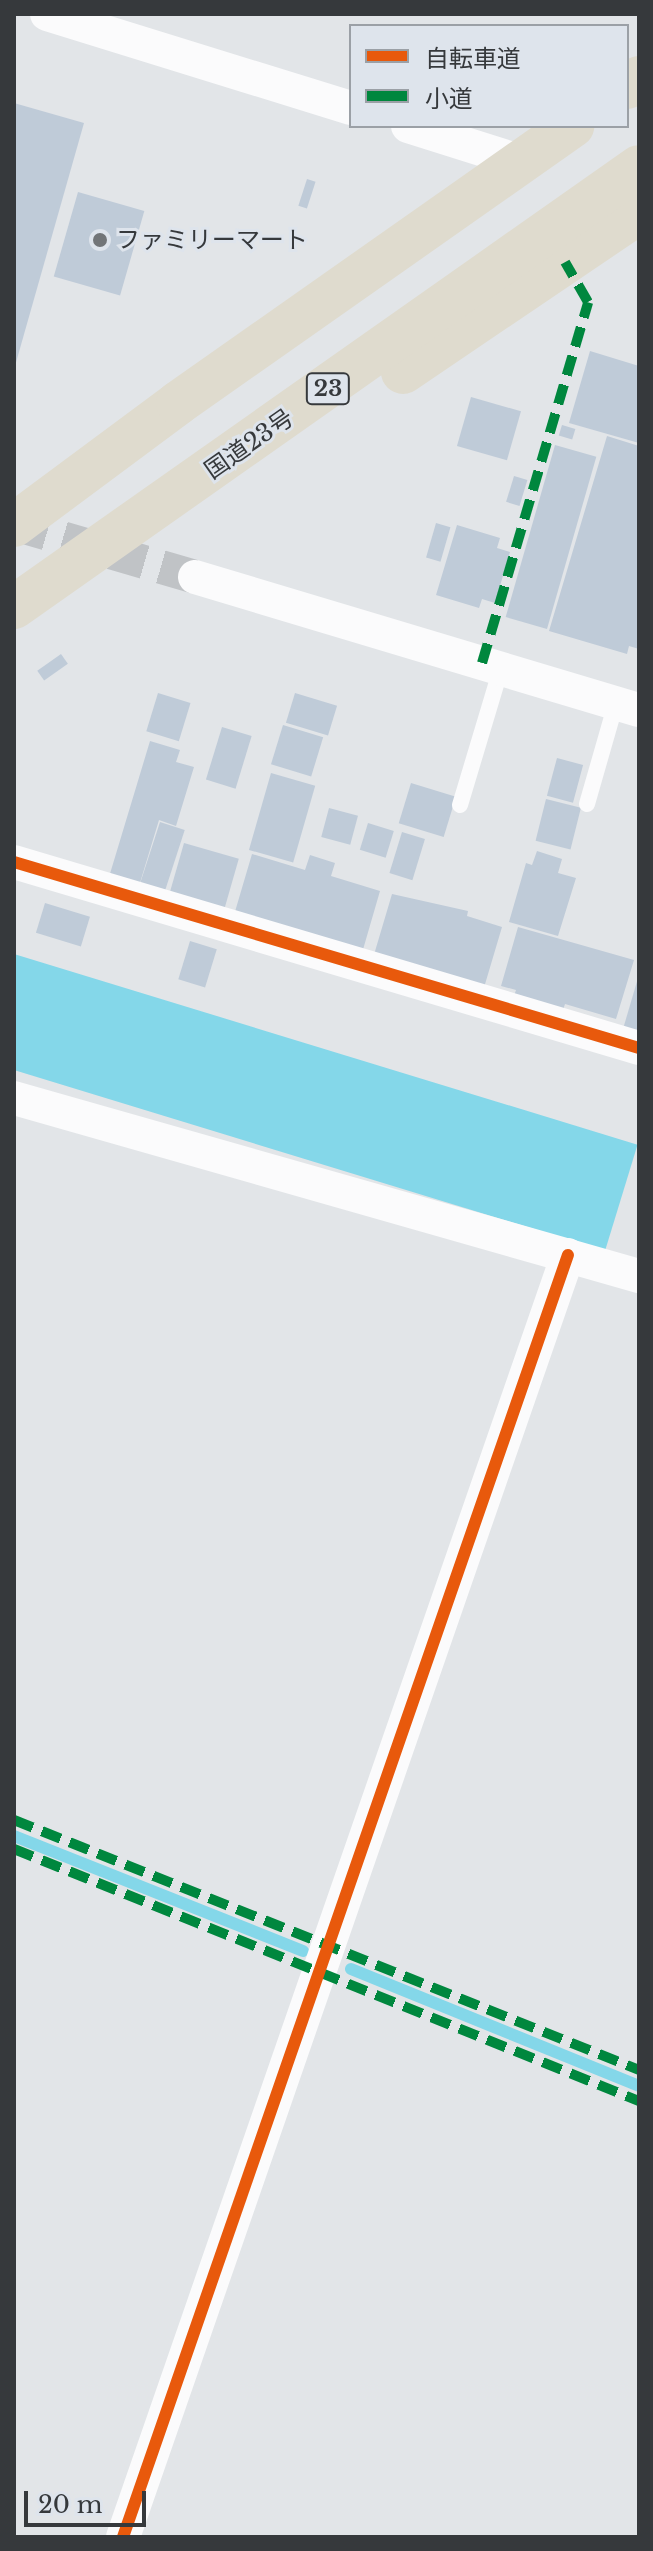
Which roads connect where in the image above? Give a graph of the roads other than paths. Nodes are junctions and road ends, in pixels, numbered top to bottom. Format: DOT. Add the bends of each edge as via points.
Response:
graph roads {
  1 [pos="47,14"];
  2 [pos="349,107"];
  3 [pos="414,128"];
  4 [pos="569,128"];
  5 [pos="522,162"];
  6 [pos="639,167"];
  7 [pos="639,212"];
  8 [pos="14,525"];
  9 [pos="195,577"];
  10 [pos="14,607"];
  11 [pos="14,639"];
  12 [pos="501,668"];
  13 [pos="628,706"];
  14 [pos="587,804"];
  15 [pos="460,805"];
  16 [pos="14,862"];
  17 [pos="639,1048"];
  18 [pos="14,1098"];
  19 [pos="568,1255"];
  20 [pos="639,1276"];
  21 [pos="123,2537"];
  1 -- 2 [label="street"];
  3 -- 5 [label="street"];
  4 -- 5 [label="highway"];
  5 -- 8 [label="highway"];
  6 -- 10 [label="highway, 国道23号 / 23"];
  7 -- 11 [label="highway"];
  9 -- 12 [label="street"];
  12 -- 13 [label="street"];
  12 -- 15 [label="lane"];
  13 -- 14 [label="lane"];
  16 -- 17 [label="street"];
  18 -- 19 [label="street"];
  19 -- 20 [label="street"];
  19 -- 21 [label="street"];
}
